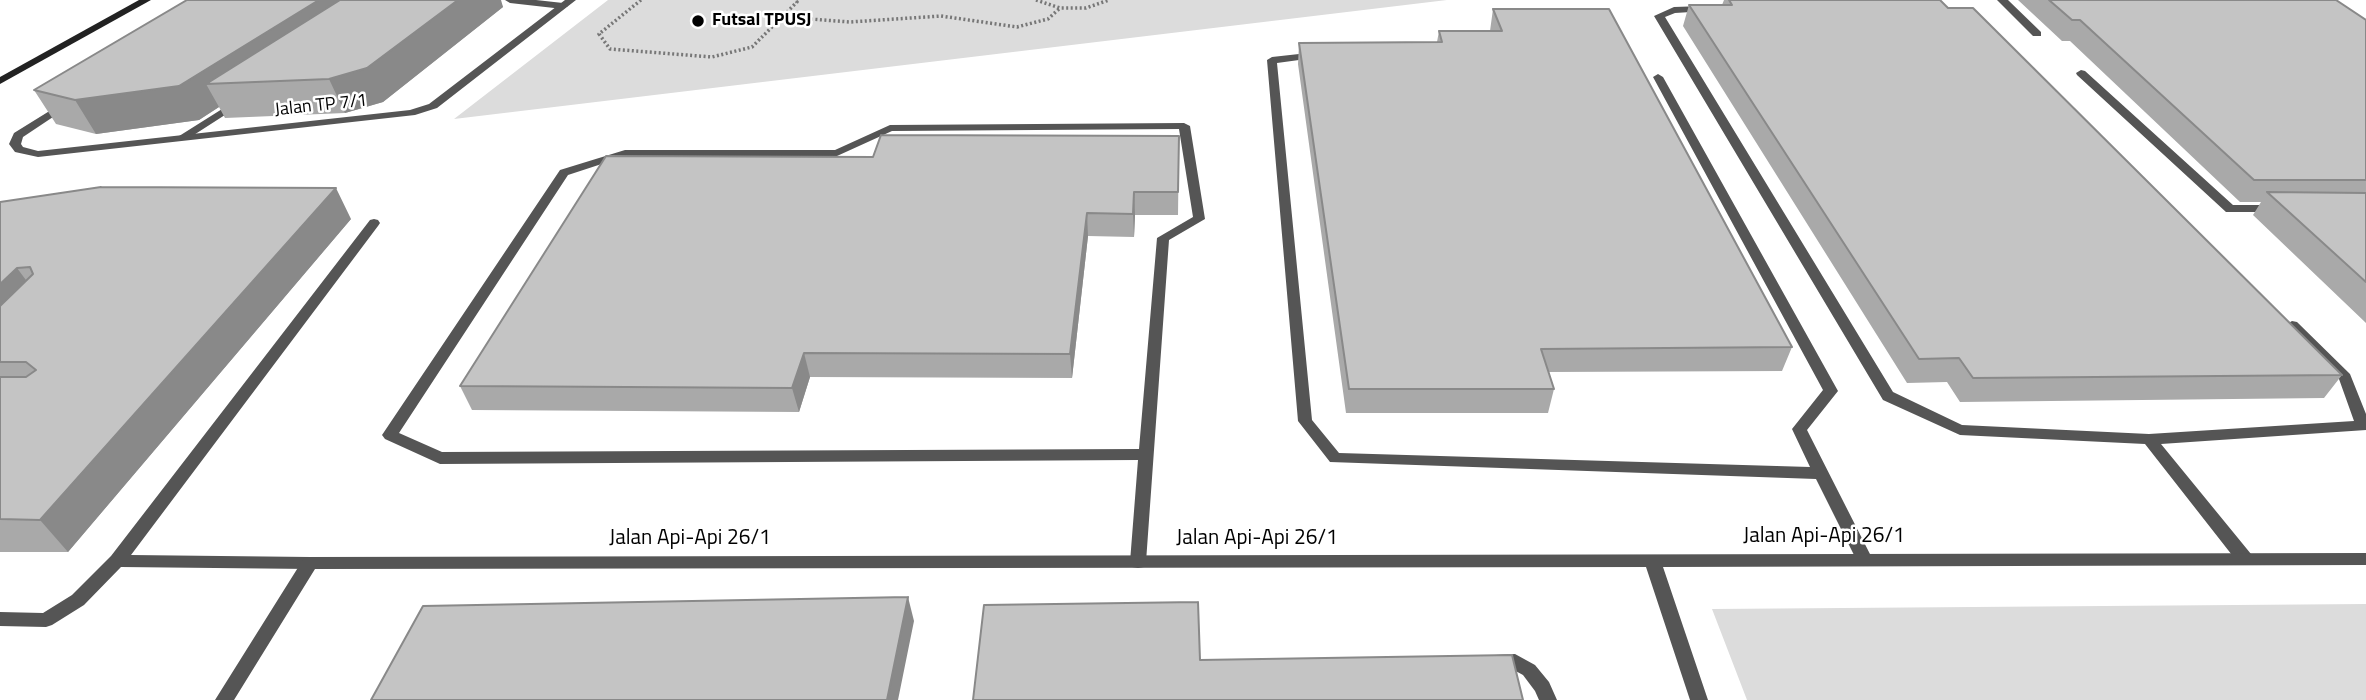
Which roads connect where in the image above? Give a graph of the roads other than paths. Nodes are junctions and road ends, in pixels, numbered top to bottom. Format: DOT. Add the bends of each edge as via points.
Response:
graph roads {
  1 [pos="146,0"];
  2 [pos="510,0"];
  3 [pos="2002,0"];
  4 [pos="567,3"];
  5 [pos="1715,9"];
  6 [pos="2037,34"];
  7 [pos="1337,52"];
  8 [pos="2081,73"];
  9 [pos="1658,77"];
  10 [pos="0,81"];
  11 [pos="249,95"];
  12 [pos="77,98"];
  13 [pos="182,138"];
  14 [pos="2284,209"];
  15 [pos="374,223"];
  16 [pos="2287,320"];
  17 [pos="2149,439"];
  18 [pos="1145,454"];
  19 [pos="1820,473"];
  20 [pos="2245,559"];
  21 [pos="2366,559"];
  22 [pos="1865,560"];
  23 [pos="117,561"];
  24 [pos="1652,561"];
  25 [pos="1138,562"];
  26 [pos="310,563"];
  27 [pos="0,619"];
  28 [pos="1475,663"];
  29 [pos="224,700"];
  30 [pos="1548,700"];
  31 [pos="1699,700"];
  1 -- 10 [label="main road"];
  2 -- 4 [label="street"];
  3 -- 6 [label="street"];
  4 -- 13 [label="street, Jalan TP 7/1" via="433,106 411,114"];
  5 -- 17 [label="street" via="1674,9 1659,16 1888,396 1960,430"];
  7 -- 19 [label="street" via="1272,60 1305,421 1335,458"];
  8 -- 14 [label="street" via="2230,209"];
  9 -- 19 [label="street" via="1831,391 1799,429"];
  11 -- 13 [label="street"];
  12 -- 13 [label="street, Jalan TP 7/1" via="18,135 15,144 19,150 38,154"];
  15 -- 23 [label="street"];
  16 -- 17 [label="street" via="2345,377 2363,426"];
  17 -- 20 [label="street"];
  18 -- 18 [label="street" via="440,458 390,435 564,173 625,153 837,153 890,128 1184,126 1199,219 1163,239"];
  18 -- 25 [label="street"];
  19 -- 22 [label="street"];
  20 -- 21 [label="street, Jalan Api-Api 26/1"];
  20 -- 22 [label="street, Jalan Api-Api 26/1"];
  22 -- 24 [label="street, Jalan Api-Api 26/1"];
  23 -- 26 [label="street, Jalan Api-Api 26/1"];
  23 -- 27 [label="street" via="78,600 46,620"];
  24 -- 25 [label="street, Jalan Api-Api 26/1"];
  24 -- 31 [label="street"];
  25 -- 26 [label="street, Jalan Api-Api 26/1"];
  26 -- 29 [label="street"];
  28 -- 30 [label="street" via="1515,661 1529,670"];
}
